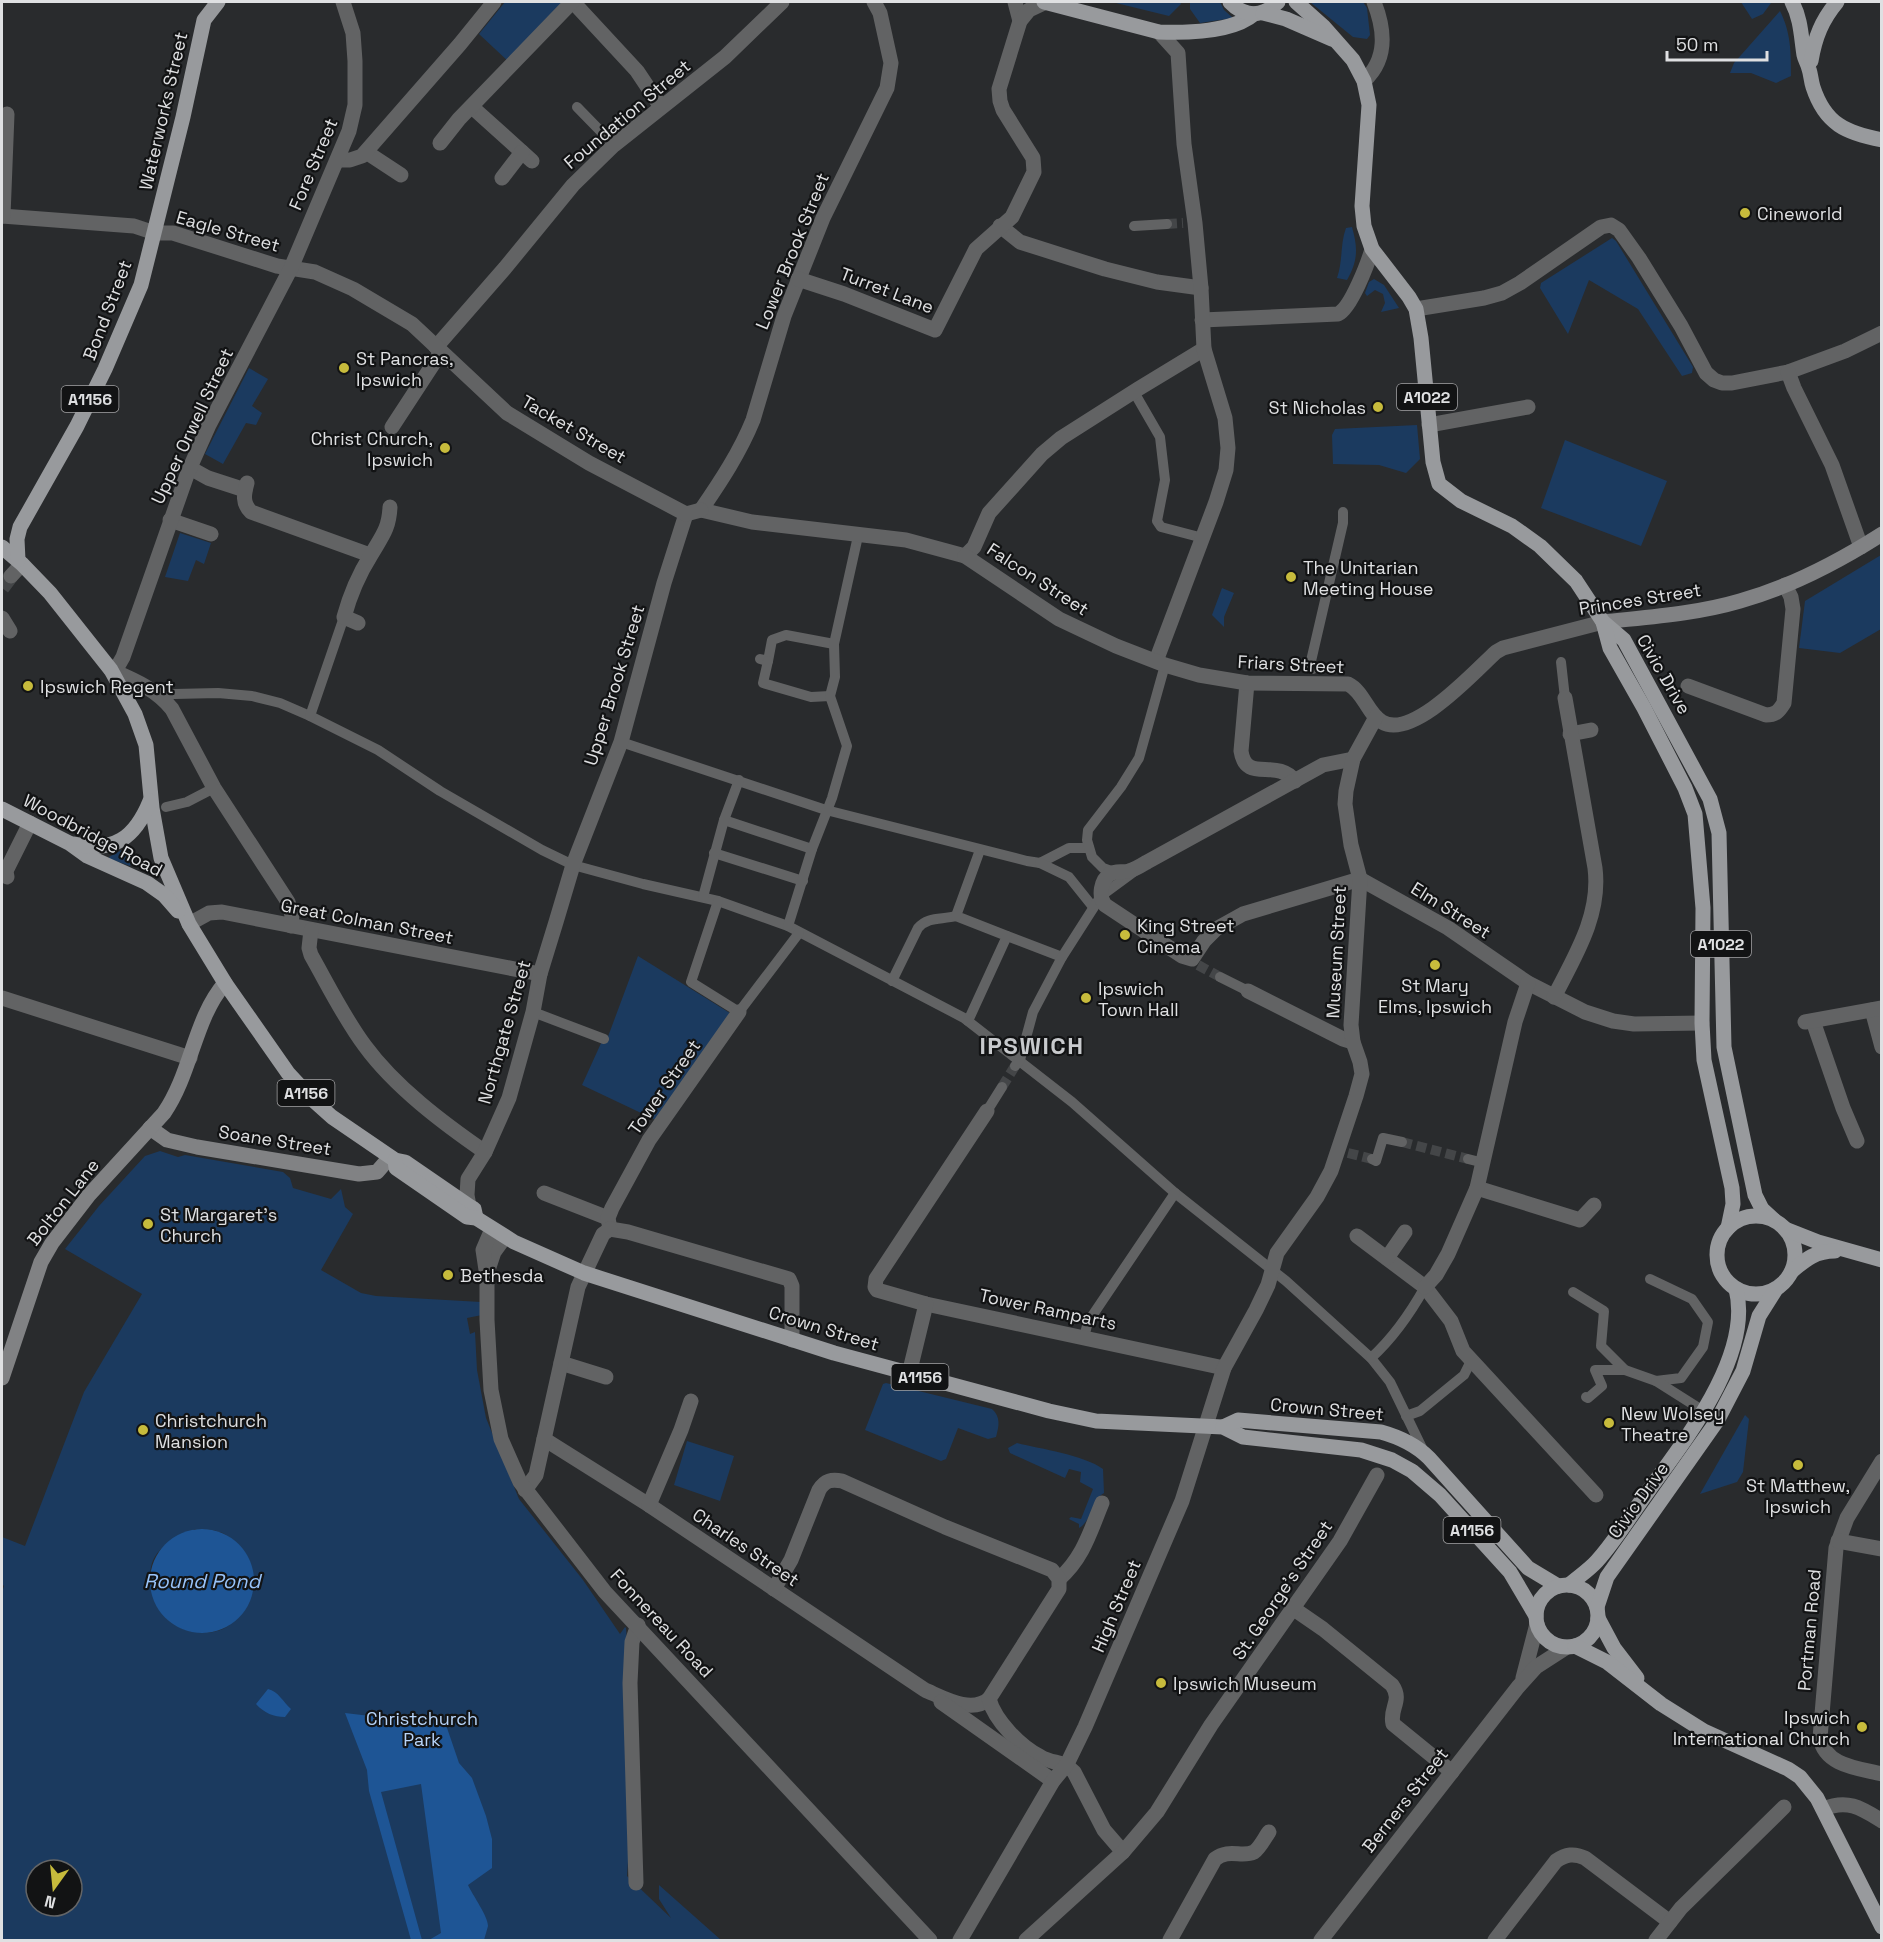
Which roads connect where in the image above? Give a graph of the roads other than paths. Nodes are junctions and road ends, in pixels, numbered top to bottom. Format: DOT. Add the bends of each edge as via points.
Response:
graph roads {
  1 [pos="218,2"];
  2 [pos="343,2"];
  3 [pos="494,2"];
  4 [pos="572,2"];
  5 [pos="782,2"];
  6 [pos="874,2"];
  7 [pos="1015,2"];
  8 [pos="1045,2"];
  9 [pos="1230,2"];
  10 [pos="1278,2"];
  11 [pos="1296,2"];
  12 [pos="1374,2"];
  13 [pos="1792,2"];
  14 [pos="1837,2"];
  15 [pos="1259,13"];
  16 [pos="1020,21"];
  17 [pos="1188,31"];
  18 [pos="1159,32"];
  19 [pos="1335,41"];
  20 [pos="1178,53"];
  21 [pos="1809,70"];
  22 [pos="1364,81"];
  23 [pos="472,107"];
  24 [pos="578,107"];
  25 [pos="661,107"];
  26 [pos="7,114"];
  27 [pos="1881,140"];
  28 [pos="440,143"];
  29 [pos="614,145"];
  30 [pos="366,152"];
  31 [pos="339,160"];
  32 [pos="401,175"];
  33 [pos="502,178"];
  34 [pos="2,216"];
  35 [pos="1167,224"];
  36 [pos="1000,226"];
  37 [pos="1134,226"];
  38 [pos="155,233"];
  39 [pos="1372,249"];
  40 [pos="291,268"];
  41 [pos="798,279"];
  42 [pos="1201,288"];
  43 [pos="1416,309"];
  44 [pos="1202,320"];
  45 [pos="1881,333"];
  46 [pos="1204,349"];
  47 [pos="439,350"];
  48 [pos="1788,372"];
  49 [pos="1134,392"];
  50 [pos="1528,406"];
  51 [pos="1429,425"];
  52 [pos="392,427"];
  53 [pos="190,468"];
  54 [pos="390,507"];
  55 [pos="701,510"];
  56 [pos="1343,512"];
  57 [pos="686,514"];
  58 [pos="170,520"];
  59 [pos="211,534"];
  60 [pos="1881,534"];
  61 [pos="858,536"];
  62 [pos="1203,538"];
  63 [pos="2,547"];
  64 [pos="1861,547"];
  65 [pos="370,555"];
  66 [pos="966,556"];
  67 [pos="20,562"];
  68 [pos="11,576"];
  69 [pos="1785,585"];
  70 [pos="2,618"];
  71 [pos="351,620"];
  72 [pos="1603,622"];
  73 [pos="10,631"];
  74 [pos="834,644"];
  75 [pos="1561,662"];
  76 [pos="1160,663"];
  77 [pos="1313,669"];
  78 [pos="111,670"];
  79 [pos="1247,683"];
  80 [pos="1688,686"];
  81 [pos="830,696"];
  82 [pos="163,697"];
  83 [pos="1565,698"];
  84 [pos="310,716"];
  85 [pos="1376,717"];
  86 [pos="1592,730"];
  87 [pos="1570,734"];
  88 [pos="621,742"];
  89 [pos="1353,759"];
  90 [pos="739,780"];
  91 [pos="1295,781"];
  92 [pos="214,788"];
  93 [pos="151,798"];
  94 [pos="166,807"];
  95 [pos="2,809"];
  96 [pos="826,810"];
  97 [pos="724,820"];
  98 [pos="30,823"];
  99 [pos="69,843"];
  100 [pos="1089,848"];
  101 [pos="812,849"];
  102 [pos="980,850"];
  103 [pos="714,854"];
  104 [pos="1040,862"];
  105 [pos="1147,862"];
  106 [pos="573,865"];
  107 [pos="1112,873"];
  108 [pos="7,877"];
  109 [pos="1360,879"];
  110 [pos="803,881"];
  111 [pos="703,897"];
  112 [pos="718,901"];
  113 [pos="1097,901"];
  114 [pos="956,916"];
  115 [pos="189,924"];
  116 [pos="291,926"];
  117 [pos="788,926"];
  118 [pos="311,930"];
  119 [pos="799,933"];
  120 [pos="1006,936"];
  121 [pos="1062,957"];
  122 [pos="540,974"];
  123 [pos="1221,977"];
  124 [pos="892,981"];
  125 [pos="225,982"];
  126 [pos="1528,983"];
  127 [pos="1248,991"];
  128 [pos="1554,997"];
  129 [pos="2,998"];
  130 [pos="1876,1009"];
  131 [pos="532,1012"];
  132 [pos="739,1012"];
  133 [pos="969,1021"];
  134 [pos="1702,1023"];
  135 [pos="604,1039"];
  136 [pos="1353,1042"];
  137 [pos="1881,1047"];
  138 [pos="190,1058"];
  139 [pos="1018,1063"];
  140 [pos="1002,1087"];
  141 [pos="987,1111"];
  142 [pos="150,1128"];
  143 [pos="1857,1141"];
  144 [pos="1402,1142"];
  145 [pos="485,1152"];
  146 [pos="393,1158"];
  147 [pos="1372,1159"];
  148 [pos="1468,1159"];
  149 [pos="1484,1163"];
  150 [pos="1477,1188"];
  151 [pos="544,1193"];
  152 [pos="1175,1193"];
  153 [pos="1594,1205"];
  154 [pos="473,1212"];
  155 [pos="609,1224"];
  156 [pos="1779,1225"];
  157 [pos="1728,1228"];
  158 [pos="1405,1232"];
  159 [pos="498,1233"];
  160 [pos="1357,1236"];
  161 [pos="1853,1251"];
  162 [pos="1387,1258"];
  163 [pos="1881,1260"];
  164 [pos="1271,1271"];
  165 [pos="1792,1271"];
  166 [pos="584,1273"];
  167 [pos="1650,1279"];
  168 [pos="1425,1287"];
  169 [pos="1736,1289"];
  170 [pos="1776,1289"];
  171 [pos="1573,1292"];
  172 [pos="926,1304"];
  173 [pos="1084,1336"];
  174 [pos="792,1340"];
  175 [pos="1371,1358"];
  176 [pos="1471,1361"];
  177 [pos="561,1364"];
  178 [pos="1224,1368"];
  179 [pos="1625,1370"];
  180 [pos="2,1373"];
  181 [pos="909,1374"];
  182 [pos="606,1377"];
  183 [pos="1656,1381"];
  184 [pos="1587,1397"];
  185 [pos="691,1401"];
  186 [pos="1705,1412"];
  187 [pos="1406,1416"];
  188 [pos="1215,1427"];
  189 [pos="544,1439"];
  190 [pos="1424,1452"];
  191 [pos="1881,1461"];
  192 [pos="1377,1475"];
  193 [pos="525,1490"];
  194 [pos="1596,1494"];
  195 [pos="1102,1503"];
  196 [pos="649,1505"];
  197 [pos="1838,1541"];
  198 [pos="1881,1549"];
  199 [pos="1059,1579"];
  200 [pos="1563,1586"];
  201 [pos="774,1589"];
  202 [pos="1294,1610"];
  203 [pos="1598,1612"];
  204 [pos="1537,1620"];
  205 [pos="638,1625"];
  206 [pos="1571,1647"];
  207 [pos="1521,1684"];
  208 [pos="925,1690"];
  209 [pos="1650,1695"];
  210 [pos="989,1698"];
  211 [pos="1067,1764"];
  212 [pos="1452,1772"];
  213 [pos="1881,1774"];
  214 [pos="1053,1781"];
  215 [pos="1784,1807"];
  216 [pos="1823,1809"];
  217 [pos="1881,1821"];
  218 [pos="1269,1832"];
  219 [pos="1123,1852"];
  220 [pos="636,1883"];
  221 [pos="1670,1922"];
  222 [pos="1881,1927"];
  223 [pos="1036,1937"];
  224 [pos="930,1941"];
  225 [pos="960,1941"];
  226 [pos="1170,1941"];
  227 [pos="1321,1941"];
  228 [pos="1495,1941"];
  229 [pos="1656,1941"];
  1 -- 38 [label="main road, Waterworks Street / A1156" via="204,20"];
  2 -- 31 [label="street, Fore Street" via="353,33 356,89 354,114"];
  3 -- 30 [label="street"];
  4 -- 23 [label="street"];
  4 -- 25 [label="street" via="637,71"];
  5 -- 25 [label="street, Foundation Street" via="725,57"];
  6 -- 41 [label="street, Lower Brook Street" via="891,63 887,88 823,218"];
  7 -- 16 [label="street"];
  8 -- 16 [label="street" via="1029,10"];
  8 -- 18 [label="main road"];
  9 -- 15 [label="main road" via="1245,13"];
  10 -- 15 [label="main road"];
  11 -- 19 [label="main road, A1022"];
  12 -- 22 [label="street" via="1381,24 1382,51 1375,69"];
  13 -- 21 [label="main road"];
  14 -- 21 [label="main road" via="1817,33"];
  15 -- 17 [label="main road" via="1244,22"];
  15 -- 19 [label="main road, A1022" via="1297,23"];
  16 -- 36 [label="street, Turret Lane" via="999,89 1000,101 1035,165 1012,218"];
  17 -- 18 [label="main road"];
  17 -- 20 [label="street"];
  18 -- 20 [label="street"];
  19 -- 22 [label="main road, A1022" via="1353,60"];
  20 -- 42 [label="street" via="1189,223"];
  21 -- 27 [label="main road" via="1814,90 1829,118 1843,129"];
  22 -- 39 [label="main road, A1022" via="1369,105 1362,218"];
  23 -- 28 [label="street"];
  23 -- 33 [label="street" via="527,156"];
  24 -- 29 [label="street"];
  25 -- 29 [label="street, Foundation Street"];
  26 -- 34 [label="street"];
  29 -- 47 [label="street, Foundation Street" via="573,185"];
  30 -- 31 [label="street" via="357,158"];
  30 -- 32 [label="street"];
  31 -- 40 [label="street, Fore Street"];
  34 -- 38 [label="street, Eagle Street" via="134,226"];
  35 -- 37 [label="street"];
  36 -- 41 [label="street, Turret Lane" via="976,249 935,330"];
  36 -- 42 [label="street" via="1020,242 1105,269"];
  38 -- 40 [label="street, Eagle Street" via="173,233"];
  38 -- 67 [label="main road, Bond Street / A1156" via="141,285 120,339 20,527"];
  39 -- 43 [label="main road, A1022"];
  39 -- 44 [label="street" via="1349,303 1338,314"];
  40 -- 47 [label="street, Eagle Street" via="328,277 372,299 412,324"];
  40 -- 53 [label="street, Upper Orwell Street"];
  41 -- 55 [label="street, Lower Brook Street" via="750,427 733,462"];
  42 -- 44 [label="street"];
  43 -- 48 [label="street" via="1502,292 1607,225 1614,226 1639,258 1709,377 1722,383"];
  43 -- 51 [label="main road, A1022"];
  44 -- 46 [label="street"];
  45 -- 48 [label="street"];
  46 -- 49 [label="street"];
  46 -- 62 [label="street" via="1227,425 1227,461"];
  47 -- 52 [label="street, Foundation Street"];
  47 -- 57 [label="street, Tacket Street" via="507,413 589,463"];
  48 -- 64 [label="street" via="1832,465"];
  49 -- 62 [label="street" via="1160,437 1165,480 1157,521 1161,527"];
  49 -- 66 [label="street" via="1061,438 1032,463 989,513"];
  50 -- 51 [label="street"];
  51 -- 72 [label="main road, A1022" via="1439,484 1540,546 1576,582"];
  53 -- 58 [label="street, Upper Orwell Street"];
  53 -- 65 [label="street" via="208,478 246,487 244,502 251,512"];
  54 -- 65 [label="street" via="388,526"];
  55 -- 57 [label="street"];
  55 -- 61 [label="street, Falcon Street" via="752,522"];
  56 -- 77 [label="street" via="1311,661"];
  57 -- 88 [label="street, Upper Brook Street"];
  58 -- 59 [label="street"];
  58 -- 78 [label="street, Upper Orwell Street" via="123,657"];
  60 -- 64 [label="main road, Princes Street"];
  61 -- 66 [label="street, Falcon Street" via="906,540"];
  61 -- 74 [label="street"];
  62 -- 76 [label="street"];
  63 -- 67 [label="main road, A1156"];
  64 -- 69 [label="main road, Princes Street"];
  65 -- 71 [label="street" via="350,596"];
  66 -- 76 [label="street, Falcon Street" via="1059,619"];
  67 -- 68 [label="street"];
  67 -- 78 [label="main road, A1156"];
  69 -- 72 [label="main road, Princes Street" via="1716,607"];
  69 -- 80 [label="street" via="1793,609 1780,711 1766,715"];
  70 -- 73 [label="street"];
  71 -- 84 [label="street"];
  72 -- 85 [label="street, Princes Street" via="1496,652 1443,702 1411,722 1387,724"];
  72 -- 134 [label="main road, Civic Drive / A1022" via="1610,648 1695,814 1703,908"];
  72 -- 156 [label="main road, Civic Drive / A1022" via="1624,640 1710,800 1719,833 1724,1047 1730,1086 1755,1195 1762,1209"];
  74 -- 81 [label="street" via="835,677"];
  74 -- 81 [label="street" via="786,635 772,640 764,660 763,684 811,697"];
  75 -- 83 [label="street"];
  76 -- 79 [label="street, Friars Street"];
  76 -- 100 [label="street" via="1139,758 1090,825"];
  78 -- 82 [label="street"];
  78 -- 93 [label="main road, A1156" via="143,733"];
  79 -- 85 [label="street, Friars Street" via="1348,684 1358,691"];
  79 -- 91 [label="street" via="1242,761 1252,769 1283,772"];
  81 -- 96 [label="street" via="847,746"];
  82 -- 84 [label="street" via="218,693 252,696"];
  82 -- 92 [label="street"];
  83 -- 87 [label="street"];
  84 -- 106 [label="street" via="378,750 440,791"];
  85 -- 89 [label="street"];
  86 -- 87 [label="street"];
  87 -- 128 [label="street" via="1596,888 1588,928"];
  88 -- 90 [label="street"];
  88 -- 106 [label="street, Upper Brook Street"];
  89 -- 91 [label="street" via="1323,765"];
  89 -- 109 [label="street, Museum Street" via="1345,804"];
  90 -- 96 [label="street"];
  90 -- 97 [label="street"];
  91 -- 105 [label="street"];
  92 -- 94 [label="street" via="187,802"];
  92 -- 116 [label="street" via="288,902"];
  93 -- 99 [label="main road, A1156" via="138,826 115,843 95,848"];
  93 -- 115 [label="main road, A1156" via="161,858"];
  95 -- 98 [label="main road, Woodbridge Road / A1156"];
  96 -- 101 [label="street"];
  96 -- 102 [label="street"];
  97 -- 101 [label="street"];
  97 -- 103 [label="street"];
  98 -- 99 [label="main road, Woodbridge Road / A1156"];
  98 -- 108 [label="street"];
  99 -- 115 [label="main road, Woodbridge Road / A1156" via="87,856 157,889"];
  100 -- 104 [label="street" via="1069,848"];
  100 -- 107 [label="street" via="1092,857"];
  101 -- 110 [label="street"];
  102 -- 104 [label="street"];
  102 -- 114 [label="street"];
  103 -- 110 [label="street"];
  103 -- 111 [label="street"];
  104 -- 113 [label="street" via="1070,878"];
  105 -- 107 [label="street" via="1129,871"];
  105 -- 113 [label="street"];
  106 -- 111 [label="street"];
  106 -- 122 [label="street, Northgate Street"];
  107 -- 113 [label="street"];
  109 -- 113 [label="street" via="1243,914 1216,929 1204,941 1195,962"];
  109 -- 126 [label="street, Elm Street" via="1448,928"];
  109 -- 136 [label="street, Museum Street"];
  110 -- 117 [label="street"];
  111 -- 112 [label="street"];
  112 -- 117 [label="street"];
  112 -- 132 [label="street" via="691,982"];
  113 -- 121 [label="street"];
  114 -- 120 [label="street"];
  114 -- 124 [label="street" via="923,922"];
  115 -- 116 [label="street, Great Colman Street" via="216,912"];
  115 -- 125 [label="main road, A1156"];
  116 -- 118 [label="street, Great Colman Street"];
  117 -- 119 [label="street"];
  118 -- 122 [label="street, Great Colman Street"];
  118 -- 145 [label="street" via="311,954 371,1055 452,1129"];
  119 -- 124 [label="street"];
  119 -- 132 [label="street, Tower Street"];
  120 -- 121 [label="street"];
  120 -- 133 [label="street"];
  121 -- 139 [label="street" via="1033,1012"];
  122 -- 131 [label="street, Northgate Street"];
  123 -- 127 [label="street"];
  124 -- 133 [label="street"];
  125 -- 138 [label="main road, Bolton Lane" via="211,1000"];
  125 -- 146 [label="main road, A1156" via="281,1064 313,1100"];
  126 -- 128 [label="street, Elm Street"];
  126 -- 149 [label="street" via="1515,1022"];
  127 -- 136 [label="street"];
  128 -- 134 [label="street, Elm Street" via="1613,1021"];
  129 -- 138 [label="street"];
  130 -- 137 [label="street"];
  130 -- 143 [label="street" via="1808,1021"];
  131 -- 135 [label="street"];
  131 -- 145 [label="street, Northgate Street" via="509,1098"];
  132 -- 155 [label="street, Tower Street" via="649,1140"];
  133 -- 139 [label="street"];
  134 -- 157 [label="main road, Civic Drive / A1022" via="1704,1060 1732,1188"];
  136 -- 164 [label="street, Museum Street" via="1362,1074 1343,1152 1277,1253"];
  138 -- 142 [label="main road, Bolton Lane" via="174,1098"];
  139 -- 152 [label="street" via="1072,1102"];
  140 -- 141 [label="street"];
  141 -- 172 [label="street, Tower Ramparts" via="876,1279 877,1290"];
  142 -- 146 [label="main road, Soane Street" via="168,1140 197,1147 359,1174 377,1172"];
  142 -- 180 [label="main road, Bolton Lane" via="52,1243 41,1262"];
  144 -- 147 [label="street" via="1383,1138 1376,1161"];
  145 -- 154 [label="street, Northgate Street" via="468,1179 467,1195"];
  146 -- 154 [label="main road, A1156" via="396,1168 467,1217"];
  148 -- 149 [label="street"];
  149 -- 150 [label="street"];
  150 -- 153 [label="street" via="1581,1220"];
  150 -- 168 [label="street" via="1448,1254"];
  151 -- 155 [label="street"];
  152 -- 164 [label="street"];
  152 -- 173 [label="street" via="1088,1322"];
  154 -- 159 [label="main road, A1156"];
  155 -- 166 [label="street, Tower Street"];
  155 -- 174 [label="street" via="789,1279"];
  156 -- 157 [label="main road" via="1762,1217 1750,1217"];
  156 -- 161 [label="main road" via="1818,1242"];
  156 -- 165 [label="main road" via="1795,1248"];
  157 -- 169 [label="main road" via="1717,1256 1722,1275"];
  158 -- 162 [label="street"];
  159 -- 166 [label="main road, Crown Street / A1156"];
  159 -- 193 [label="street, Fonnereau Road" via="483,1250 488,1273 487,1320 494,1411 501,1439"];
  160 -- 162 [label="street"];
  161 -- 163 [label="main road"];
  161 -- 165 [label="main road" via="1818,1252"];
  162 -- 168 [label="street"];
  164 -- 175 [label="street"];
  164 -- 178 [label="street, High Street" via="1256,1310"];
  165 -- 170 [label="main road"];
  166 -- 174 [label="main road, Crown Street / A1156"];
  166 -- 177 [label="street, Tower Street"];
  167 -- 183 [label="street" via="1692,1299 1708,1322 1703,1347 1681,1378"];
  168 -- 175 [label="street"];
  168 -- 176 [label="street" via="1451,1321 1462,1351"];
  169 -- 170 [label="main road" via="1756,1295"];
  169 -- 186 [label="main road, Civic Drive" via="1740,1304 1738,1328 1724,1372"];
  170 -- 203 [label="main road, Civic Drive" via="1759,1316 1733,1393 1607,1577"];
  171 -- 179 [label="street" via="1604,1311 1601,1346"];
  172 -- 173 [label="street, Tower Ramparts"];
  172 -- 181 [label="street"];
  173 -- 178 [label="street, Tower Ramparts"];
  174 -- 181 [label="main road, Crown Street / A1156"];
  175 -- 187 [label="street" via="1390,1382"];
  176 -- 187 [label="street" via="1464,1375 1420,1411"];
  176 -- 194 [label="street"];
  177 -- 182 [label="street"];
  177 -- 189 [label="street, Tower Street"];
  178 -- 188 [label="street, High Street"];
  179 -- 183 [label="street"];
  179 -- 184 [label="street" via="1595,1370 1602,1386"];
  181 -- 188 [label="main road, Crown Street / A1156" via="1096,1421"];
  183 -- 186 [label="street"];
  185 -- 196 [label="street"];
  186 -- 200 [label="main road, Civic Drive" via="1598,1560"];
  187 -- 190 [label="street"];
  188 -- 190 [label="main road, Crown Street / A1156" via="1238,1420 1381,1432"];
  188 -- 204 [label="main road, Crown Street / A1156" via="1243,1437 1361,1450 1412,1471 1440,1495 1510,1572"];
  188 -- 211 [label="street, High Street"];
  189 -- 193 [label="street, Tower Street" via="536,1475"];
  189 -- 196 [label="street, Charles Street"];
  190 -- 200 [label="main road, A1156" via="1528,1568"];
  191 -- 197 [label="street, Portman Road"];
  192 -- 202 [label="street, St. George's Street" via="1340,1541"];
  193 -- 205 [label="street, Fonnereau Road" via="597,1582"];
  195 -- 199 [label="street" via="1074,1566"];
  196 -- 201 [label="street, Charles Street"];
  197 -- 198 [label="street"];
  197 -- 213 [label="street, Portman Road" via="1821,1743 1832,1759"];
  199 -- 201 [label="street" via="1052,1570 832,1479 819,1490 791,1560"];
  199 -- 210 [label="street" via="1059,1589"];
  200 -- 203 [label="main road" via="1586,1592"];
  200 -- 204 [label="main road" via="1542,1598"];
  201 -- 208 [label="street, Charles Street"];
  202 -- 212 [label="street" via="1392,1685 1397,1697 1393,1724"];
  202 -- 219 [label="street, St. George's Street" via="1211,1725 1162,1805"];
  203 -- 206 [label="main road" via="1596,1629 1589,1638"];
  203 -- 209 [label="main road" via="1614,1648"];
  204 -- 206 [label="main road" via="1545,1638"];
  204 -- 207 [label="street, Berners Street"];
  205 -- 220 [label="street" via="632,1642 630,1683"];
  205 -- 224 [label="street, Fonnereau Road"];
  206 -- 207 [label="street, Berners Street" via="1536,1667"];
  206 -- 209 [label="main road" via="1607,1662"];
  207 -- 212 [label="street, Berners Street"];
  208 -- 210 [label="street, Charles Street" via="966,1705"];
  208 -- 214 [label="street, Charles Street"];
  209 -- 216 [label="main road" via="1704,1731 1788,1769 1808,1785"];
  210 -- 211 [label="street" via="1008,1728 1031,1751"];
  211 -- 214 [label="street, High Street"];
  211 -- 219 [label="street" via="1104,1830"];
  212 -- 227 [label="street, Berners Street"];
  214 -- 225 [label="street, High Street"];
  215 -- 221 [label="street"];
  216 -- 217 [label="street" via="1849,1805"];
  216 -- 222 [label="main road"];
  218 -- 226 [label="street" via="1255,1851 1227,1852 1215,1859"];
  219 -- 223 [label="street, St. George's Street"];
  221 -- 228 [label="street" via="1576,1854 1556,1861"];
  221 -- 229 [label="street"];
}
